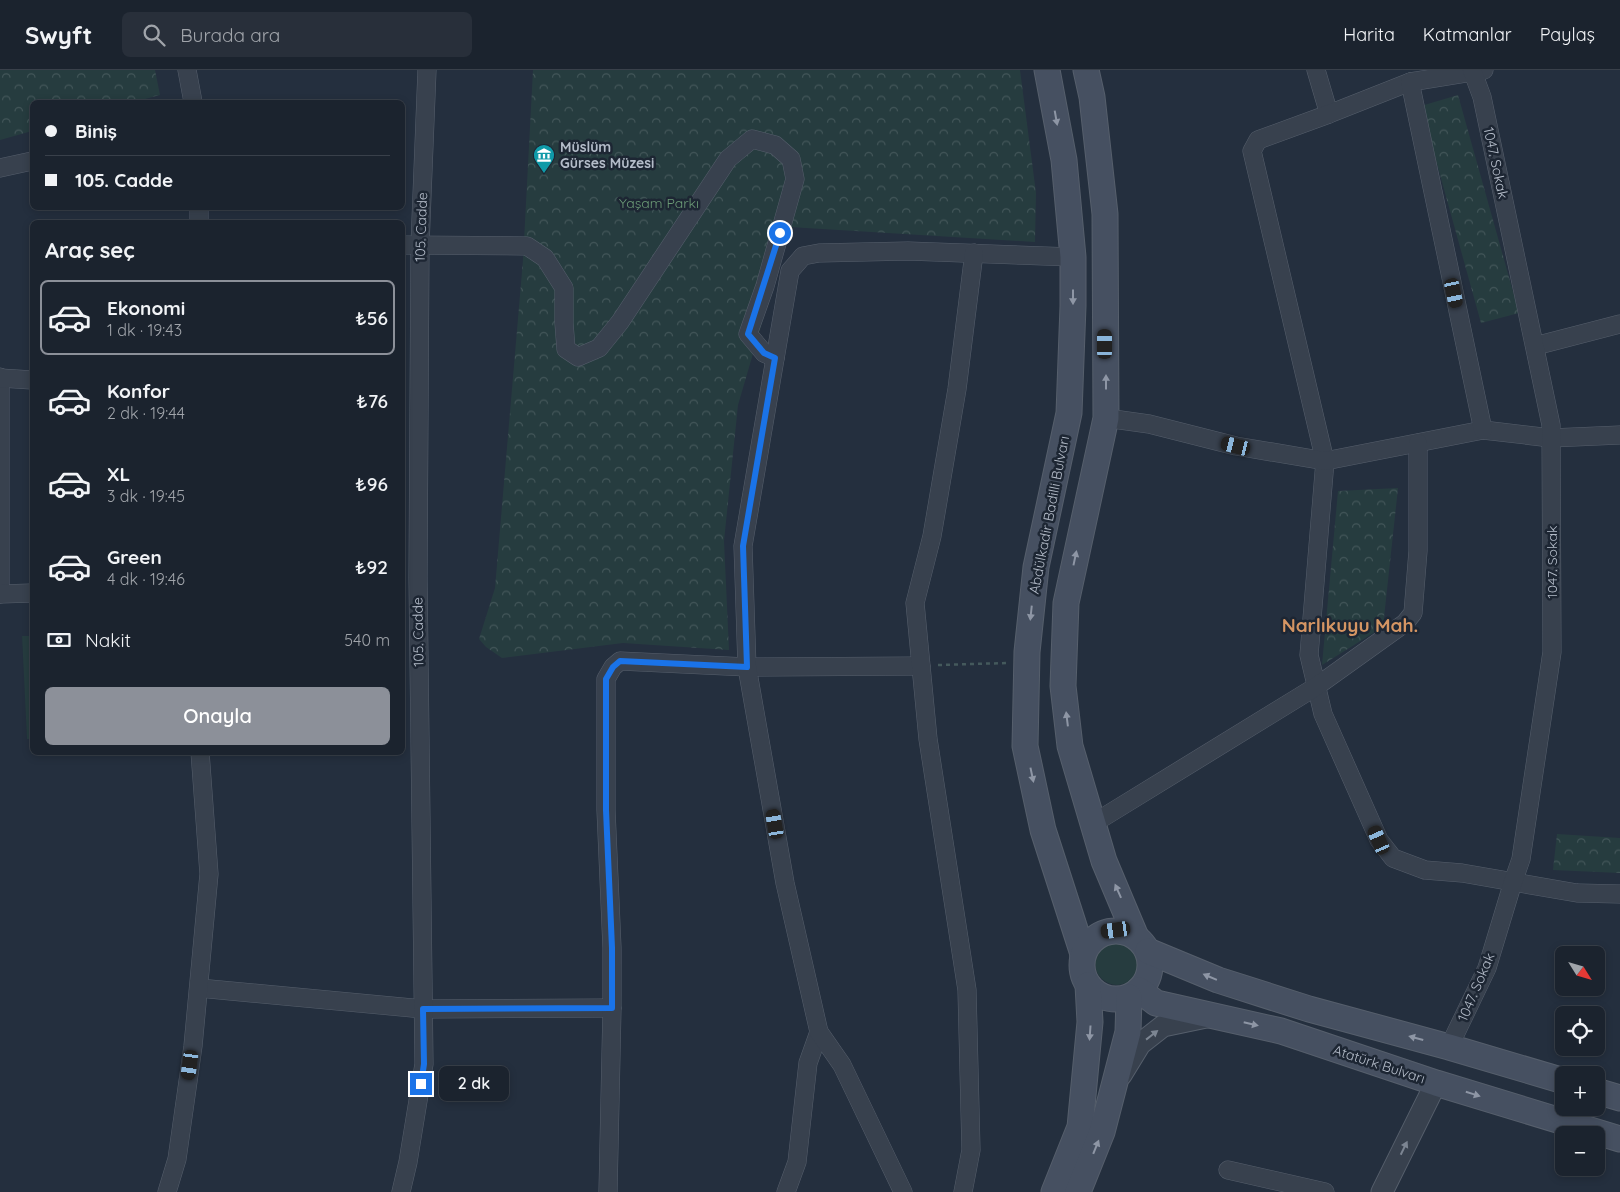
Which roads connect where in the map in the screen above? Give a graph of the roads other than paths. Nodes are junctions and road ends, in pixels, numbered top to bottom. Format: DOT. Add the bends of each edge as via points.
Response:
graph roads {
  1 [pos="187,70"];
  2 [pos="427,70"];
  3 [pos="1047,70"];
  4 [pos="1086,70"];
  5 [pos="1316,70"];
  6 [pos="1476,71"];
  7 [pos="1410,82"];
  8 [pos="193,100"];
  9 [pos="1329,114"];
  10 [pos="30,161"];
  11 [pos="0,168"];
  12 [pos="420,244"];
  13 [pos="405,245"];
  14 [pos="974,253"];
  15 [pos="1073,257"];
  16 [pos="1620,324"];
  17 [pos="1535,346"];
  18 [pos="775,358"];
  19 [pos="0,377"];
  20 [pos="30,380"];
  21 [pos="1106,418"];
  22 [pos="1483,430"];
  23 [pos="1620,435"];
  24 [pos="1552,438"];
  25 [pos="1418,443"];
  26 [pos="1325,461"];
  27 [pos="410,578"];
  28 [pos="30,593"];
  29 [pos="0,594"];
  30 [pos="921,666"];
  31 [pos="747,667"];
  32 [pos="1316,686"];
  33 [pos="200,755"];
  34 [pos="1094,823"];
  35 [pos="1513,882"];
  36 [pos="1620,894"];
  37 [pos="1142,944"];
  38 [pos="1083,954"];
  39 [pos="1088,985"];
  40 [pos="199,988"];
  41 [pos="1134,993"];
  42 [pos="612,1008"];
  43 [pos="423,1009"];
  44 [pos="1213,1016"];
  45 [pos="819,1032"];
  46 [pos="1449,1047"];
  47 [pos="1555,1078"];
  48 [pos="1436,1083"];
  49 [pos="1113,1088"];
  50 [pos="1605,1094"];
  51 [pos="1620,1098"];
  52 [pos="1620,1139"];
  53 [pos="1228,1170"];
  54 [pos="168,1192"];
  55 [pos="401,1192"];
  56 [pos="608,1192"];
  57 [pos="786,1192"];
  58 [pos="903,1192"];
  59 [pos="963,1192"];
  60 [pos="1054,1192"];
  61 [pos="1078,1192"];
  62 [pos="1325,1192"];
  63 [pos="1382,1192"];
  1 -- 8 [label="street"];
  2 -- 12 [label="street, 105. Cadde"];
  3 -- 15 [label="main road, Abdülkadir Badilli Bulvarı, one-way" via="1064,160"];
  21 -- 4 [label="main road, one-way" via="1104,214 1092,97"];
  5 -- 9 [label="street"];
  6 -- 7 [label="street"];
  6 -- 17 [label="street, 1047. Sokak"];
  7 -- 9 [label="street"];
  7 -- 22 [label="street"];
  9 -- 26 [label="street" via="1258,140 1252,151"];
  10 -- 11 [label="street"];
  12 -- 13 [label="street"];
  12 -- 18 [label="street" via="527,246 545,258 564,288 566,349 578,357 599,348 620,322 728,159 752,140 775,145 792,159 795,179 748,334 764,353"];
  12 -- 27 [label="street, 105. Cadde"];
  14 -- 15 [label="street"];
  14 -- 18 [label="street" via="908,251 803,256 790,271"];
  14 -- 30 [label="street" via="957,389 932,536 915,603"];
  15 -- 38 [label="main road, Abdülkadir Badilli Bulvarı, one-way" via="1069,413 1036,568 1027,663 1025,746 1043,830"];
  16 -- 17 [label="street"];
  17 -- 24 [label="street, 1047. Sokak"];
  18 -- 31 [label="street" via="743,546"];
  19 -- 20 [label="street"];
  19 -- 29 [label="street"];
  21 -- 26 [label="street"];
  34 -- 21 [label="main road, one-way" via="1070,746 1063,686 1064,640 1066,603"];
  22 -- 24 [label="street"];
  22 -- 25 [label="street"];
  23 -- 24 [label="street"];
  24 -- 35 [label="street, 1047. Sokak" via="1552,652 1521,859"];
  25 -- 26 [label="street"];
  25 -- 32 [label="street" via="1418,551 1413,613 1405,624"];
  26 -- 32 [label="street" via="1309,655"];
  27 -- 43 [label="street, 105. Cadde"];
  28 -- 29 [label="street"];
  30 -- 31 [label="street"];
  30 -- 59 [label="street" via="928,739 967,990 971,1150"];
  31 -- 42 [label="street" via="620,661 606,679"];
  31 -- 45 [label="street" via="786,883"];
  32 -- 34 [label="street"];
  32 -- 35 [label="street" via="1323,714 1379,840 1393,858 1425,870"];
  33 -- 40 [label="street" via="209,874"];
  37 -- 34 [label="main road, one-way" via="1104,861"];
  35 -- 36 [label="street" via="1577,893"];
  35 -- 46 [label="street, 1047. Sokak" via="1487,968"];
  37 -- 38 [label="main road" via="1127,932 1106,931 1092,940"];
  37 -- 41 [label="main road" via="1150,959 1148,976"];
  46 -- 37 [label="main road, one-way" via="1309,1009 1218,980"];
  38 -- 39 [label="main road" via="1081,964"];
  39 -- 41 [label="main road" via="1110,999"];
  39 -- 60 [label="main road, one-way" via="1090,1022 1080,1127"];
  40 -- 43 [label="street"];
  40 -- 54 [label="street" via="176,1159"];
  41 -- 44 [label="main road, Atatürk Bulvarı" via="1156,1003"];
  41 -- 49 [label="main road" via="1128,1032"];
  42 -- 43 [label="street"];
  42 -- 56 [label="street"];
  43 -- 55 [label="street, 105. Cadde" via="424,1064"];
  44 -- 48 [label="main road, Atatürk Bulvarı, one-way" via="1281,1031"];
  49 -- 44 [label="street, one-way" via="1140,1044 1163,1026"];
  45 -- 57 [label="street" via="808,1063 797,1162"];
  45 -- 58 [label="street" via="842,1065"];
  46 -- 47 [label="main road"];
  48 -- 52 [label="main road, Atatürk Bulvarı, one-way"];
  63 -- 48 [label="street, one-way"];
  61 -- 49 [label="main road, one-way" via="1102,1132"];
  50 -- 51 [label="main road"];
  53 -- 62 [label="street"];
}
